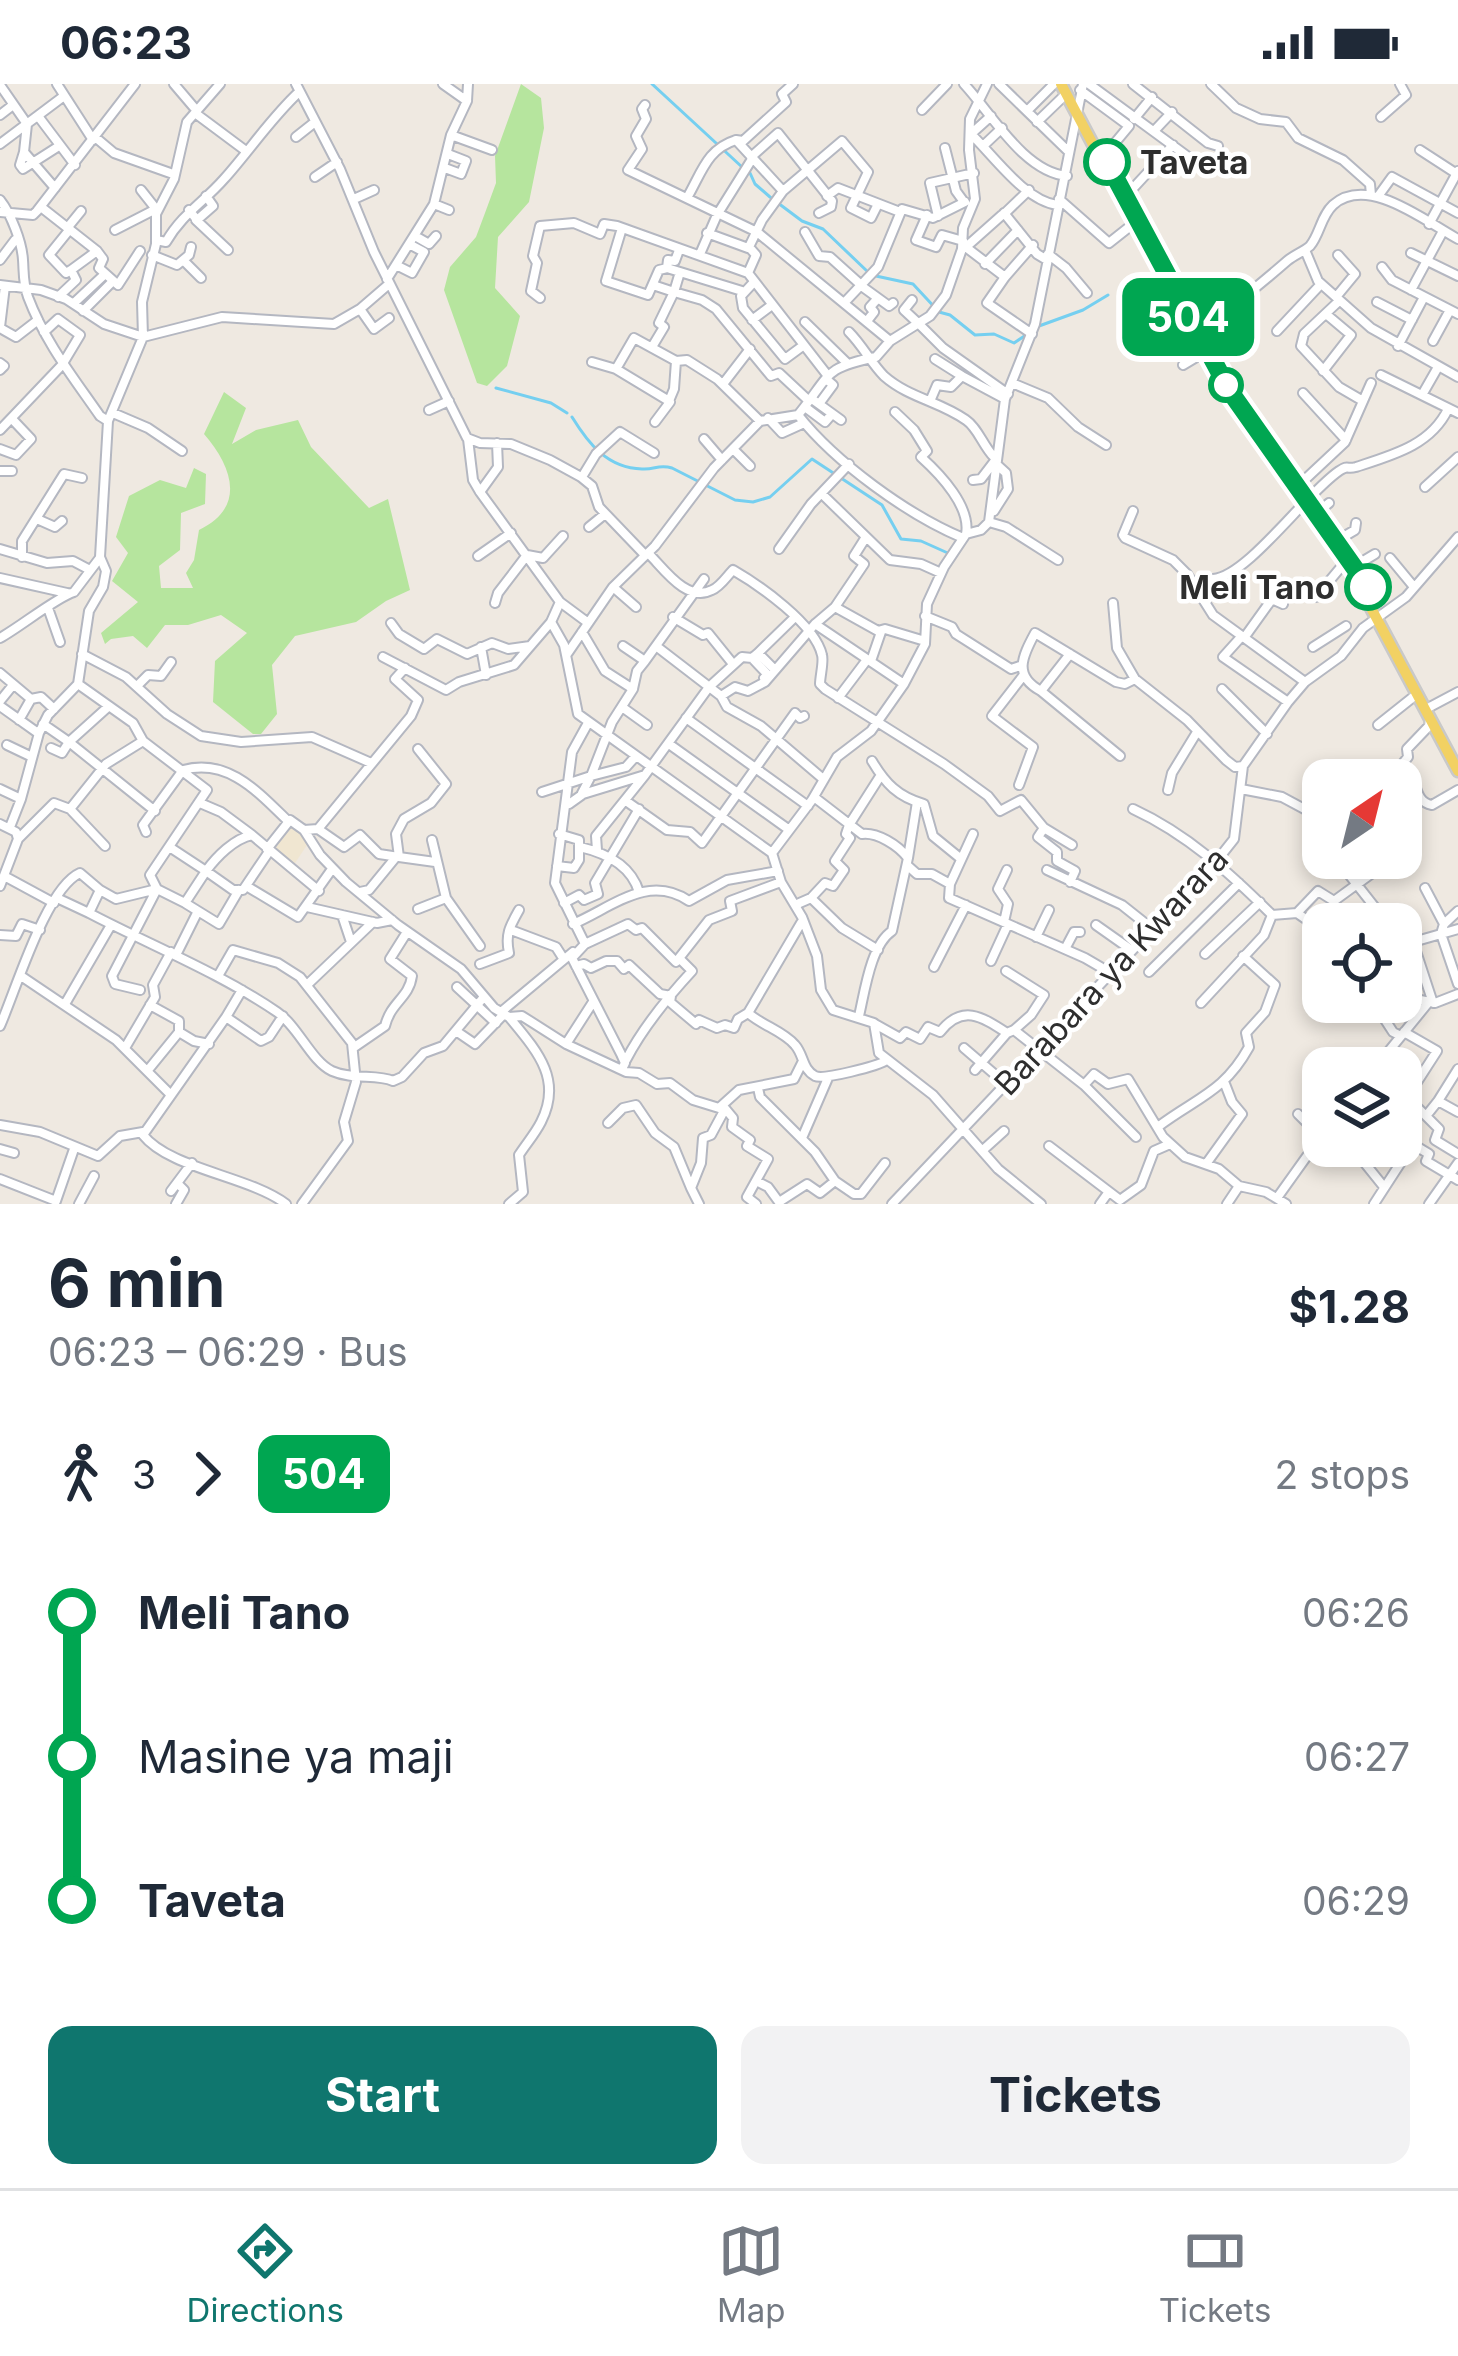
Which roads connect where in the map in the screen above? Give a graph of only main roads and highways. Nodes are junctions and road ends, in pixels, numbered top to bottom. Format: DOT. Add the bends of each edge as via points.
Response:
graph roads {
  1 [pos="1062,86"];
  2 [pos="1078,111"];
  3 [pos="1195,335"];
  4 [pos="1306,501"];
  5 [pos="1356,571"];
  6 [pos="1381,617"];
  7 [pos="1428,711"];
  8 [pos="1458,760"];
  9 [pos="1458,771"];
  1 -- 2 [label="main road"];
  2 -- 3 [label="main road"];
  2 -- 3 [label="main road"];
  3 -- 4 [label="main road"];
  3 -- 4 [label="main road" via="1237,412"];
  4 -- 5 [label="main road"];
  4 -- 5 [label="main road"];
  5 -- 6 [label="main road"];
  6 -- 7 [label="main road"];
  6 -- 7 [label="main road"];
  7 -- 8 [label="main road"];
  7 -- 9 [label="main road"];
}
